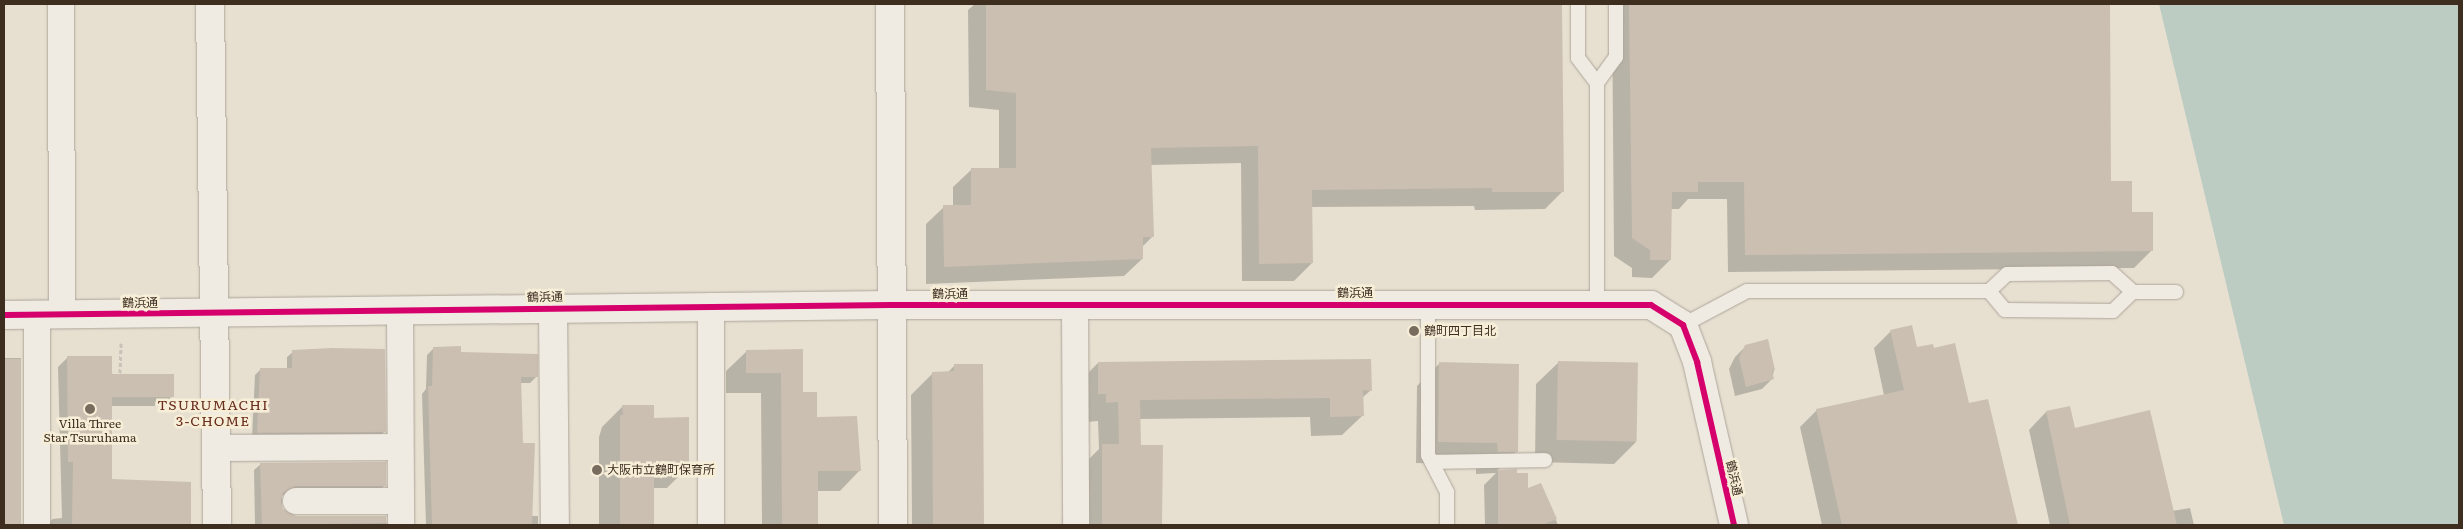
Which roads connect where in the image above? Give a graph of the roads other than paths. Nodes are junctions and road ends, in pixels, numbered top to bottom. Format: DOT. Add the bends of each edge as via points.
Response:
graph roads {
  1 [pos="61,4"];
  2 [pos="210,4"];
  3 [pos="890,4"];
  4 [pos="1578,4"];
  5 [pos="1616,4"];
  6 [pos="1597,83"];
  7 [pos="1989,291"];
  8 [pos="2133,292"];
  9 [pos="2176,292"];
  10 [pos="1428,304"];
  11 [pos="1597,304"];
  12 [pos="891,305"];
  13 [pos="1075,305"];
  14 [pos="711,306"];
  15 [pos="553,308"];
  16 [pos="400,311"];
  17 [pos="215,314"];
  18 [pos="4,315"];
  19 [pos="50,315"];
  20 [pos="1683,325"];
  21 [pos="400,447"];
  22 [pos="217,448"];
  23 [pos="1545,460"];
  24 [pos="1432,462"];
  25 [pos="296,501"];
  26 [pos="401,513"];
  27 [pos="38,525"];
  28 [pos="217,525"];
  29 [pos="555,525"];
  30 [pos="711,525"];
  31 [pos="893,525"];
  32 [pos="1076,525"];
  33 [pos="1447,525"];
  34 [pos="1734,525"];
  1 -- 19 [label="street"];
  2 -- 17 [label="street"];
  3 -- 12 [label="street"];
  4 -- 6 [label="lane" via="1578,58"];
  5 -- 6 [label="lane" via="1616,57"];
  6 -- 11 [label="lane"];
  7 -- 8 [label="lane" via="2007,274 2112,273"];
  7 -- 8 [label="lane" via="2005,310 2112,311"];
  7 -- 20 [label="lane" via="1747,291"];
  8 -- 9 [label="lane"];
  10 -- 11 [label="street, 鶴浜通"];
  10 -- 13 [label="street, 鶴浜通"];
  10 -- 24 [label="lane" via="1428,455"];
  11 -- 20 [label="street, 鶴浜通" via="1651,305"];
  12 -- 13 [label="street, 鶴浜通"];
  12 -- 14 [label="street, 鶴浜通"];
  12 -- 31 [label="street"];
  13 -- 32 [label="street"];
  14 -- 15 [label="street, 鶴浜通"];
  14 -- 30 [label="street"];
  15 -- 16 [label="street, 鶴浜通"];
  15 -- 29 [label="street"];
  16 -- 17 [label="street, 鶴浜通"];
  16 -- 21 [label="street"];
  17 -- 19 [label="street, 鶴浜通"];
  17 -- 22 [label="street"];
  18 -- 19 [label="street, 鶴浜通"];
  19 -- 27 [label="street"];
  20 -- 34 [label="street, 鶴浜通" via="1697,362"];
  21 -- 22 [label="street"];
  21 -- 26 [label="street"];
  22 -- 28 [label="street"];
  23 -- 24 [label="lane"];
  24 -- 33 [label="lane" via="1447,492"];
  25 -- 26 [label="street"];
}
